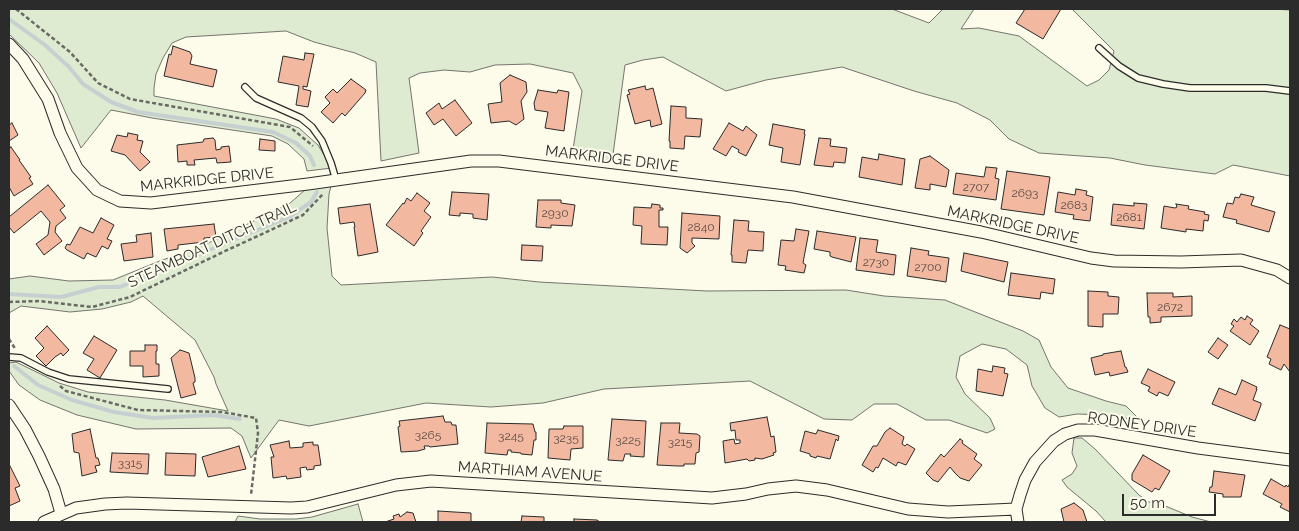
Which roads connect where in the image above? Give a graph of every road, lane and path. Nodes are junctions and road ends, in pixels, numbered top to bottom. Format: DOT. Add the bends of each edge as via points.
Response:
graph roads {
  1 [pos="16,9"];
  2 [pos="9,44"];
  3 [pos="1098,48"];
  4 [pos="245,87"];
  5 [pos="1290,91"];
  6 [pos="315,147"];
  7 [pos="334,181"];
  8 [pos="1290,278"];
  9 [pos="9,302"];
  10 [pos="9,339"];
  11 [pos="9,357"];
  12 [pos="21,358"];
  13 [pos="58,385"];
  14 [pos="168,389"];
  15 [pos="9,405"];
  16 [pos="1290,460"];
  17 [pos="248,508"];
  18 [pos="1016,509"];
  19 [pos="61,513"];
  20 [pos="44,522"];
  21 [pos="1018,522"];
  1 -- 6 [label="path" via="70,52 98,83 130,99 290,127"];
  2 -- 7 [label="street, MARKRIDGE DRIVE" via="23,59 48,99 77,168 97,190 108,196 120,201 151,203"];
  3 -- 5 [label="lane" via="1138,78 1163,84 1190,88"];
  4 -- 7 [label="lane" via="256,98 301,118 318,133"];
  7 -- 8 [label="street, MARKRIDGE DRIVE" via="471,161 529,164 792,197 981,232 1091,258 1181,262 1242,260 1277,270"];
  7 -- 9 [label="path, STEAMBOAT DITCH TRAIL" via="303,215 130,297 92,307"];
  10 -- 12 [label="path"];
  11 -- 12 [label="lane"];
  12 -- 14 [label="lane" via="69,380"];
  13 -- 17 [label="path" via="66,391 138,410 222,412 256,418 258,433"];
  15 -- 19 [label="street" via="39,456"];
  16 -- 18 [label="street, RODNEY DRIVE" via="1078,430 1054,441 1035,462 1025,480"];
  17 -- 18 [label="street, MARTHIAM AVENUE" via="307,507 389,486 431,482 692,498 729,497 796,486 908,509 948,512"];
  17 -- 19 [label="street, MARTHIAM AVENUE" via="127,503 83,506"];
  18 -- 21 [label="street, RODNEY DRIVE"];
  19 -- 20 [label="street, MARTHIAM AVENUE"];
}
